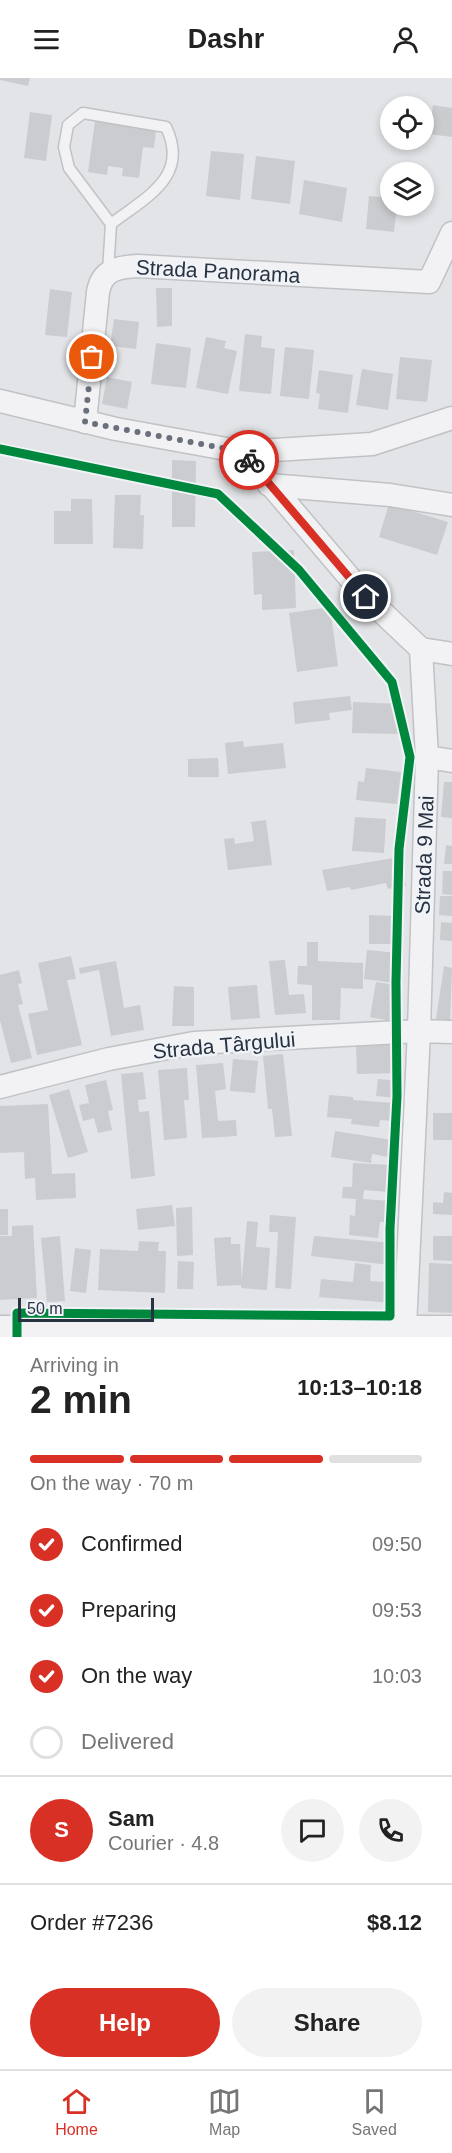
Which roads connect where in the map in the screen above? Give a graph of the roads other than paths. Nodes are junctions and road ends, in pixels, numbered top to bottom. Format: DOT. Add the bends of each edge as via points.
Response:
graph roads {
  1 [pos="111,224"];
  2 [pos="452,233"];
  3 [pos="108,272"];
  4 [pos="0,401"];
  5 [pos="452,418"];
  6 [pos="85,422"];
  7 [pos="243,452"];
  8 [pos="269,485"];
  9 [pos="452,505"];
  10 [pos="421,649"];
  11 [pos="452,654"];
  12 [pos="427,757"];
  13 [pos="452,761"];
  14 [pos="420,1031"];
  15 [pos="452,1032"];
  16 [pos="0,1087"];
  17 [pos="0,1327"];
  18 [pos="405,1327"];
  19 [pos="452,1327"];
  20 [pos="30,1331"];
  1 -- 1 [label="lane" via="161,185 174,164 174,143 166,127 83,113 68,125 64,147 69,168"];
  1 -- 3 [label="lane"];
  2 -- 3 [label="street, Strada Panorama" via="429,282 138,266"];
  3 -- 6 [label="street, Strada Panorama" via="100,280 98,292"];
  4 -- 6 [label="street"];
  5 -- 7 [label="street" via="372,444"];
  6 -- 7 [label="street"];
  7 -- 8 [label="street"];
  8 -- 9 [label="street" via="390,495"];
  8 -- 10 [label="street" via="366,597"];
  10 -- 11 [label="street"];
  10 -- 12 [label="street, Strada 9 Mai"];
  12 -- 13 [label="street"];
  12 -- 14 [label="street, Strada 9 Mai"];
  14 -- 15 [label="street, Strada Târgului"];
  14 -- 16 [label="street, Strada Târgului" via="194,1043 109,1059"];
  14 -- 18 [label="street, Strada 9 Mai"];
  17 -- 20 [label="street"];
  18 -- 19 [label="street"];
  18 -- 20 [label="street"];
}
